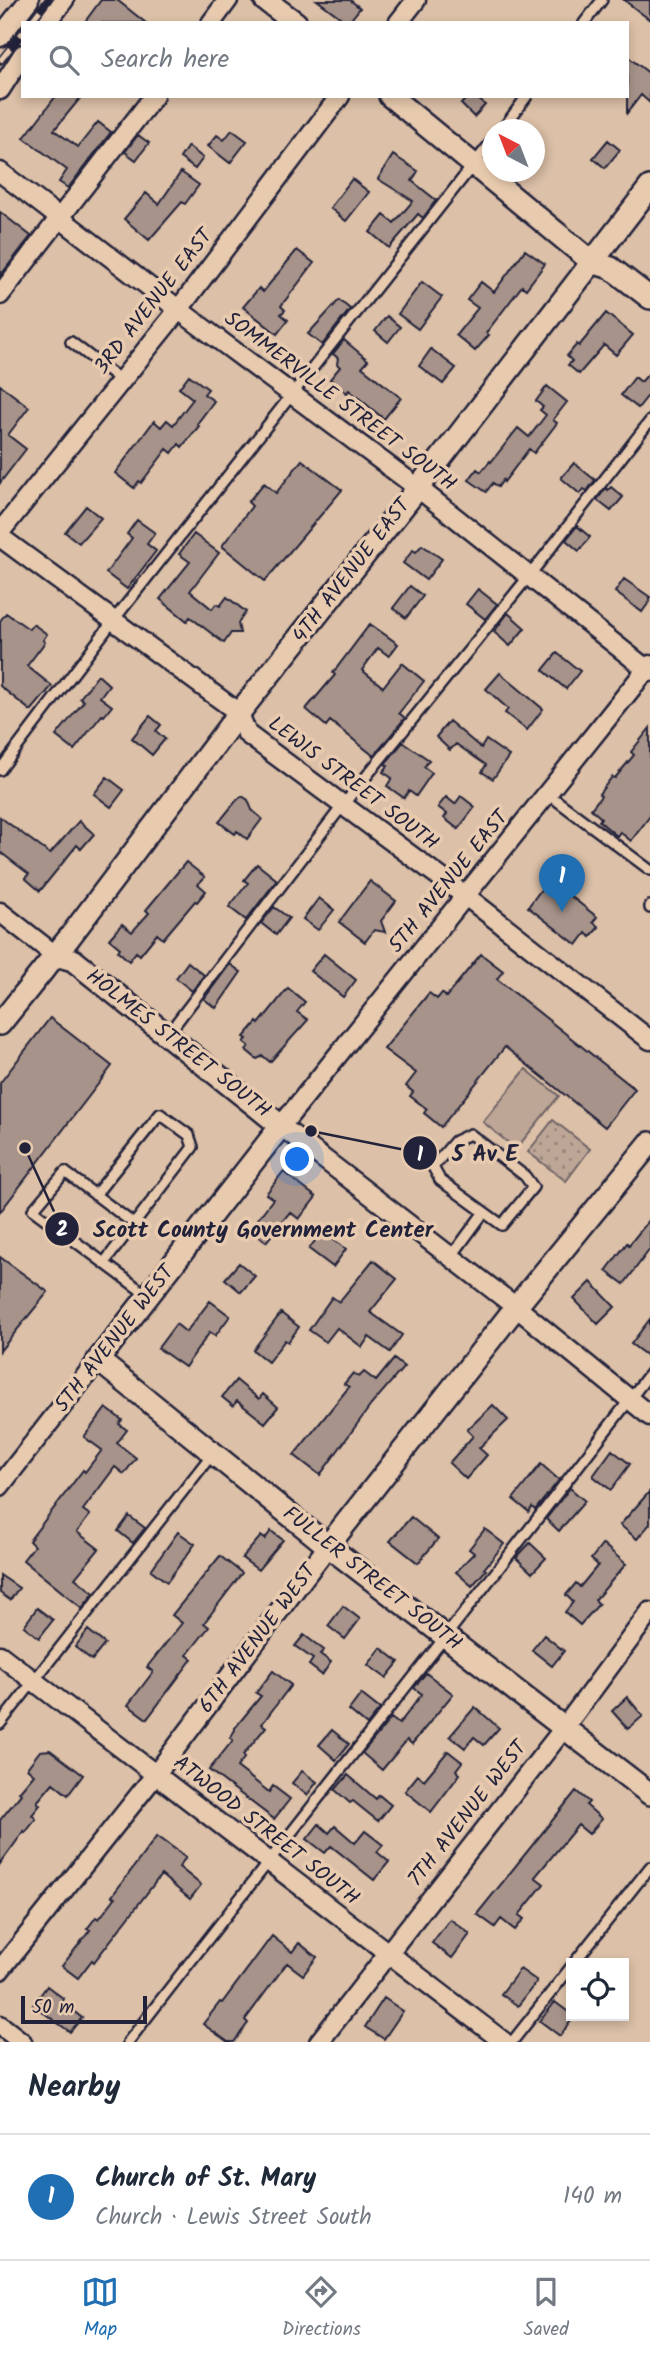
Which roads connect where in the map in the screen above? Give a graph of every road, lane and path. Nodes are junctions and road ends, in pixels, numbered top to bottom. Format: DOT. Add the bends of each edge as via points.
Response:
graph roads {
  1 [pos="29,0"];
  2 [pos="64,0"];
  3 [pos="228,0"];
  4 [pos="265,0"];
  5 [pos="416,0"];
  6 [pos="602,0"];
  7 [pos="48,21"];
  8 [pos="212,21"];
  9 [pos="293,21"];
  10 [pos="400,21"];
  11 [pos="586,21"];
  12 [pos="0,37"];
  13 [pos="21,57"];
  14 [pos="0,90"];
  15 [pos="152,98"];
  16 [pos="338,98"];
  17 [pos="392,98"];
  18 [pos="526,98"];
  19 [pos="510,119"];
  20 [pos="482,154"];
  21 [pos="474,165"];
  22 [pos="0,172"];
  23 [pos="650,187"];
  24 [pos="60,218"];
  25 [pos="592,262"];
  26 [pos="0,295"];
  27 [pos="650,298"];
  28 [pos="179,309"];
  29 [pos="71,342"];
  30 [pos="122,381"];
  31 [pos="293,394"];
  32 [pos="650,421"];
  33 [pos="418,488"];
  34 [pos="0,535"];
  35 [pos="529,576"];
  36 [pos="113,621"];
  37 [pos="649,669"];
  38 [pos="239,713"];
  39 [pos="0,770"];
  40 [pos="548,794"];
  41 [pos="343,805"];
  42 [pos="650,870"];
  43 [pos="467,897"];
  44 [pos="0,912"];
  45 [pos="55,955"];
  46 [pos="0,1024"];
  47 [pos="167,1035"];
  48 [pos="650,1040"];
  49 [pos="281,1126"];
  50 [pos="650,1143"];
  51 [pos="95,1195"];
  52 [pos="484,1212"];
  53 [pos="134,1224"];
  54 [pos="451,1257"];
  55 [pos="104,1263"];
  56 [pos="148,1296"];
  57 [pos="516,1307"];
  58 [pos="98,1360"];
  59 [pos="650,1373"];
  60 [pos="630,1400"];
  61 [pos="650,1416"];
  62 [pos="213,1453"];
  63 [pos="0,1486"];
  64 [pos="328,1546"];
  65 [pos="650,1612"];
  66 [pos="447,1637"];
  67 [pos="0,1655"];
  68 [pos="34,1681"];
  69 [pos="0,1724"];
  70 [pos="564,1728"];
  71 [pos="156,1774"];
  72 [pos="650,1794"];
  73 [pos="268,1861"];
  74 [pos="650,1867"];
  75 [pos="387,1954"];
  76 [pos="578,1958"];
  77 [pos="0,1970"];
  78 [pos="566,1974"];
  79 [pos="0,2025"];
  80 [pos="22,2042"];
  81 [pos="128,2042"];
  82 [pos="319,2042"];
  83 [pos="505,2042"];
  84 [pos="512,2042"];
  1 -- 12 [label="street"];
  2 -- 7 [label="street"];
  3 -- 8 [label="street"];
  4 -- 9 [label="street"];
  5 -- 10 [label="street"];
  6 -- 11 [label="lane"];
  13 -- 14 [label="street"];
  15 -- 24 [label="street"];
  16 -- 28 [label="street, 3RD AVENUE EAST"];
  17 -- 21 [label="street"];
  18 -- 19 [label="lane"];
  20 -- 21 [label="lane"];
  21 -- 25 [label="street"];
  21 -- 31 [label="lane"];
  22 -- 24 [label="street, SOMMERVILLE STREET SOUTH"];
  23 -- 25 [label="street, 4TH AVENUE EAST"];
  24 -- 26 [label="street"];
  24 -- 28 [label="street, SOMMERVILLE STREET SOUTH"];
  25 -- 27 [label="street" via="611,268"];
  25 -- 33 [label="street, 4TH AVENUE EAST"];
  28 -- 30 [label="street, 3RD AVENUE EAST"];
  28 -- 31 [label="street, SOMMERVILLE STREET SOUTH"];
  29 -- 30 [label="lane"];
  30 -- 34 [label="street, 3RD AVENUE EAST"];
  31 -- 33 [label="street, SOMMERVILLE STREET SOUTH"];
  31 -- 36 [label="lane"];
  32 -- 35 [label="lane"];
  33 -- 35 [label="street, SOMMERVILLE STREET SOUTH"];
  33 -- 38 [label="street, 4TH AVENUE EAST"];
  34 -- 36 [label="street, LEWIS STREET SOUTH"];
  35 -- 37 [label="street, SOMMERVILLE STREET SOUTH"];
  35 -- 41 [label="lane"];
  36 -- 38 [label="street, LEWIS STREET SOUTH"];
  36 -- 39 [label="lane"];
  37 -- 40 [label="street, 5TH AVENUE EAST"];
  38 -- 41 [label="street, LEWIS STREET SOUTH" via="247,734"];
  38 -- 45 [label="street, 4TH AVENUE EAST"];
  40 -- 42 [label="lane"];
  40 -- 43 [label="street, 5TH AVENUE EAST"];
  41 -- 43 [label="street, LEWIS STREET SOUTH"];
  41 -- 47 [label="lane"];
  43 -- 48 [label="street, LEWIS STREET SOUTH"];
  43 -- 49 [label="street, 5TH AVENUE EAST"];
  44 -- 45 [label="street, HOLMES STREET SOUTH"];
  45 -- 46 [label="street, 4TH AVENUE EAST"];
  45 -- 47 [label="street, HOLMES STREET SOUTH" via="72,960"];
  47 -- 49 [label="street, HOLMES STREET SOUTH"];
  49 -- 54 [label="street, HOLMES STREET SOUTH"];
  49 -- 56 [label="street, 5TH AVENUE WEST"];
  50 -- 57 [label="street, 6TH AVENUE WEST"];
  51 -- 53 [label="lane"];
  51 -- 53 [label="lane" via="160,1114 189,1135 193,1147"];
  51 -- 55 [label="lane" via="65,1172 33,1210"];
  52 -- 52 [label="lane" via="502,1225 533,1187 470,1134 455,1141 433,1167 440,1180"];
  52 -- 54 [label="lane"];
  53 -- 55 [label="lane"];
  54 -- 57 [label="street, HOLMES STREET SOUTH"];
  55 -- 56 [label="lane"];
  56 -- 58 [label="street, 5TH AVENUE WEST"];
  57 -- 60 [label="street, HOLMES STREET SOUTH"];
  57 -- 64 [label="street, 6TH AVENUE WEST"];
  58 -- 62 [label="street, FULLER STREET SOUTH"];
  58 -- 63 [label="street, 5TH AVENUE WEST"];
  59 -- 60 [label="lane"];
  60 -- 61 [label="street, HOLMES STREET SOUTH"];
  60 -- 66 [label="lane"];
  62 -- 64 [label="street, FULLER STREET SOUTH"];
  62 -- 68 [label="lane"];
  64 -- 66 [label="street, FULLER STREET SOUTH"];
  64 -- 71 [label="street, 6TH AVENUE WEST"];
  65 -- 70 [label="street, 7TH AVENUE WEST"];
  66 -- 70 [label="street, FULLER STREET SOUTH"];
  66 -- 73 [label="lane"];
  67 -- 68 [label="street, ATWOOD STREET SOUTH"];
  68 -- 69 [label="lane"];
  68 -- 71 [label="street, ATWOOD STREET SOUTH"];
  70 -- 72 [label="street, FULLER STREET SOUTH"];
  70 -- 75 [label="street, 7TH AVENUE WEST"];
  71 -- 73 [label="street, ATWOOD STREET SOUTH"];
  71 -- 77 [label="street, 6TH AVENUE WEST"];
  73 -- 75 [label="street, ATWOOD STREET SOUTH"];
  73 -- 81 [label="lane"];
  74 -- 76 [label="lane"];
  75 -- 82 [label="street, 7TH AVENUE WEST"];
  75 -- 83 [label="street, ATWOOD STREET SOUTH"];
  78 -- 84 [label="lane"];
  79 -- 80 [label="street"];
}
